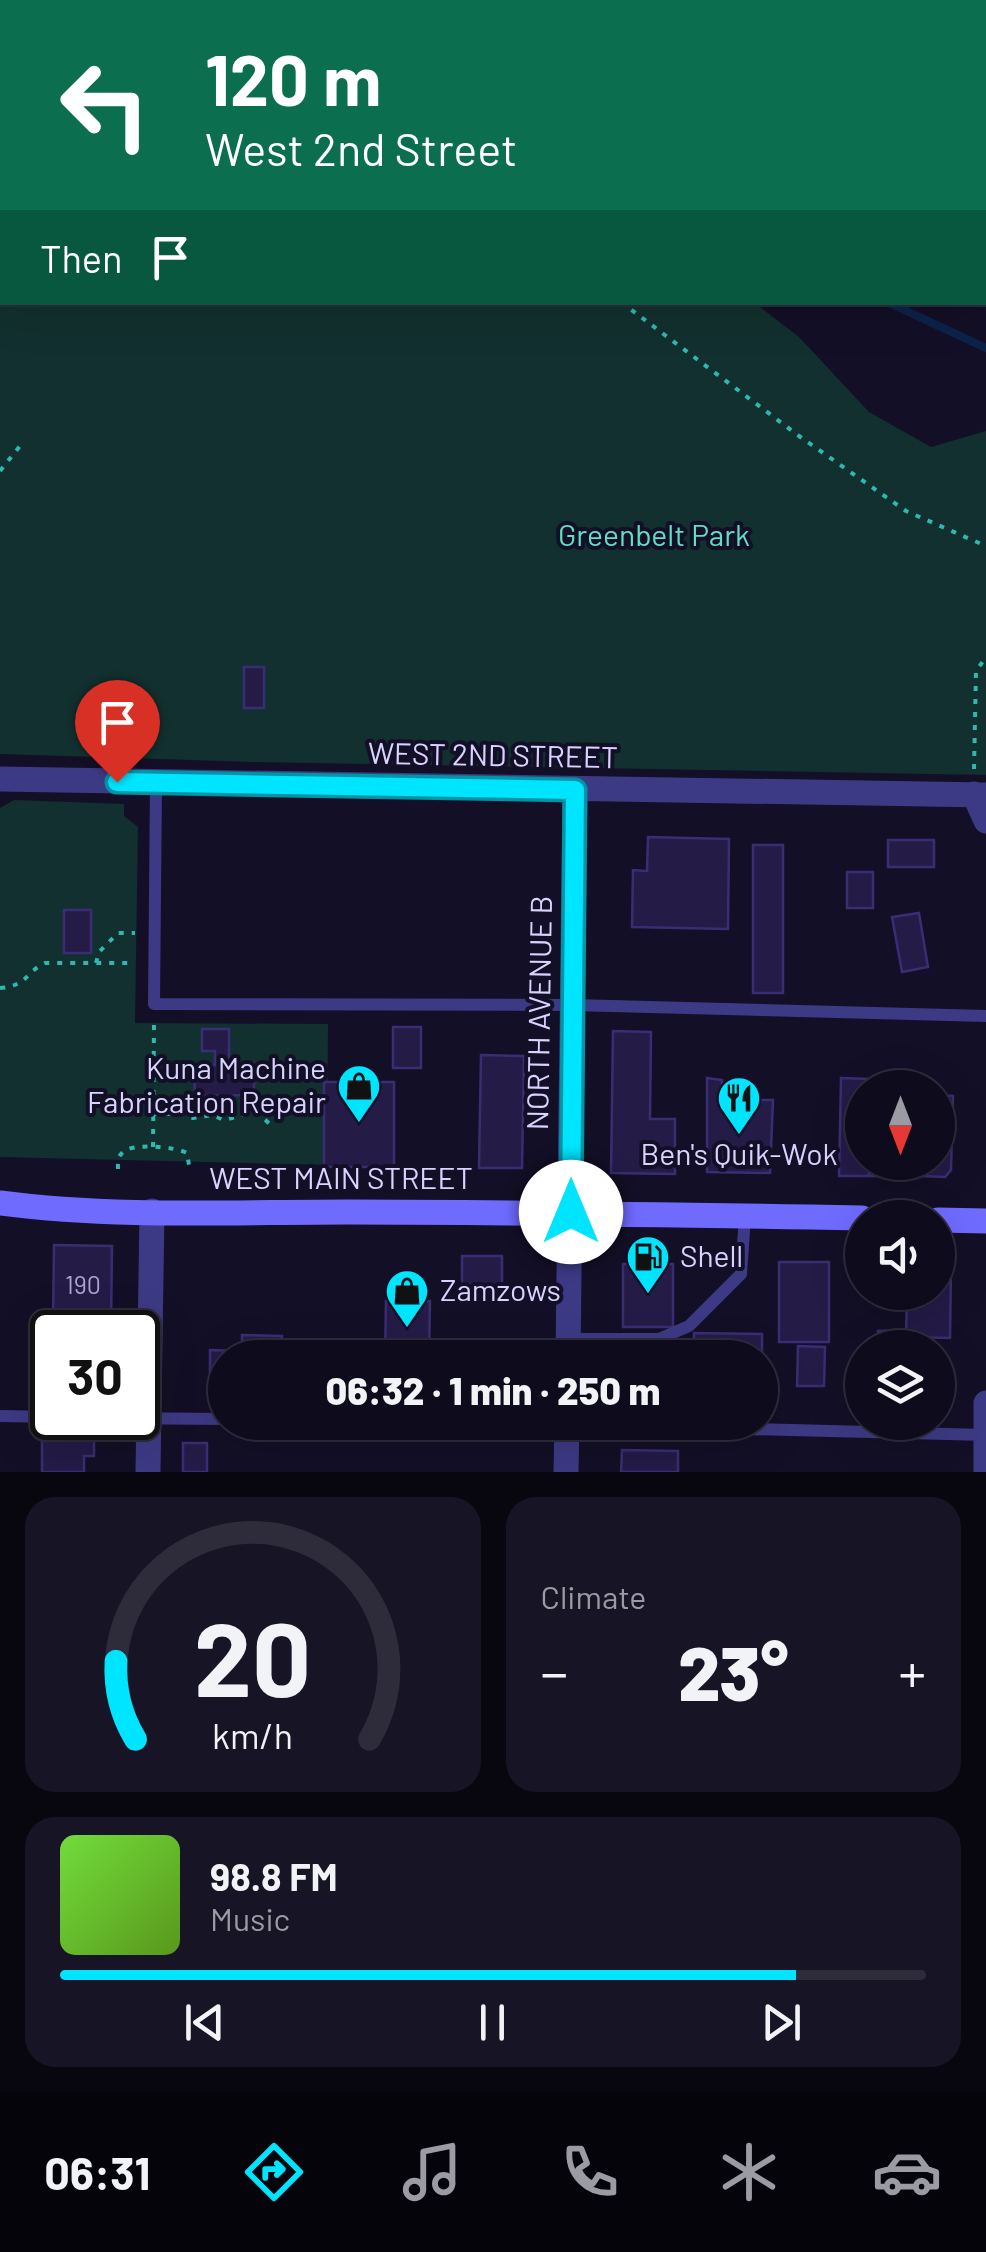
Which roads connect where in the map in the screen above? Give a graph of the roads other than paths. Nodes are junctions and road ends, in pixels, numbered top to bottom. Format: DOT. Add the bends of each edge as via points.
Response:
graph roads {
  1 [pos="0,779"];
  2 [pos="156,784"];
  3 [pos="575,790"];
  4 [pos="980,794"];
  5 [pos="986,822"];
  6 [pos="572,1005"];
  7 [pos="986,1016"];
  8 [pos="0,1204"];
  9 [pos="152,1211"];
  10 [pos="571,1212"];
  11 [pos="745,1216"];
  12 [pos="845,1218"];
  13 [pos="955,1220"];
  14 [pos="986,1221"];
  15 [pos="150,1310"];
  16 [pos="568,1340"];
  17 [pos="660,1340"];
  18 [pos="986,1403"];
  19 [pos="0,1416"];
  20 [pos="30,1416"];
  21 [pos="160,1418"];
  22 [pos="208,1419"];
  23 [pos="778,1428"];
  24 [pos="986,1435"];
  25 [pos="148,1440"];
  26 [pos="567,1440"];
  27 [pos="148,1472"];
  28 [pos="566,1472"];
  29 [pos="986,1472"];
  1 -- 2 [label="street, WEST 2ND STREET"];
  2 -- 3 [label="street, WEST 2ND STREET"];
  2 -- 6 [label="lane" via="154,1004"];
  3 -- 4 [label="street, WEST 2ND STREET"];
  3 -- 6 [label="street, NORTH AVENUE B"];
  4 -- 5 [label="street"];
  6 -- 7 [label="lane"];
  6 -- 10 [label="street, NORTH AVENUE B"];
  8 -- 9 [label="main road, WEST MAIN STREET"];
  9 -- 10 [label="main road, WEST MAIN STREET"];
  9 -- 15 [label="street"];
  10 -- 11 [label="main road, WEST MAIN STREET"];
  10 -- 16 [label="street, NORTH AVENUE B"];
  11 -- 12 [label="main road, WEST MAIN STREET"];
  11 -- 17 [label="lane" via="741,1274 689,1326"];
  13 -- 14 [label="main road"];
  18 -- 24 [label="street"];
  19 -- 20 [label="lane"];
  21 -- 22 [label="lane"];
  23 -- 24 [label="lane"];
  24 -- 29 [label="street"];
  25 -- 27 [label="street"];
  26 -- 28 [label="street"];
}
